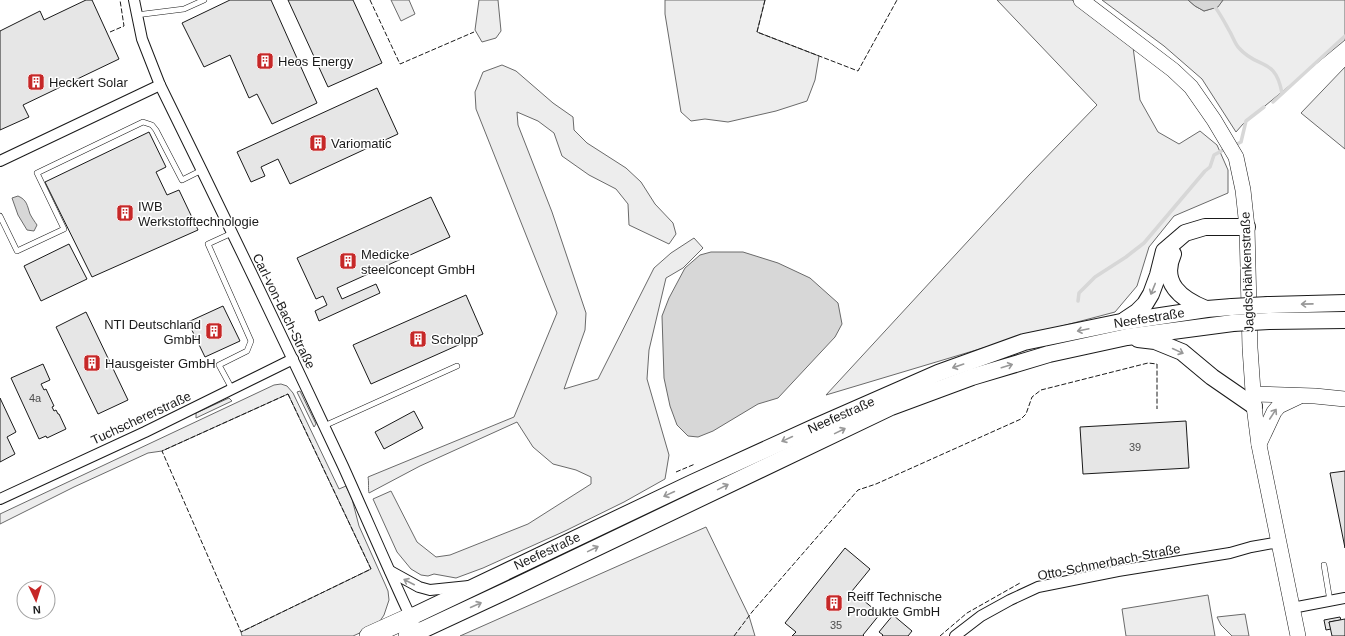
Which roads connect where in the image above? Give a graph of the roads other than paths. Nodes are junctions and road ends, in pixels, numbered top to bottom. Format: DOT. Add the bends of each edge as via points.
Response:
graph roads {
  1 [pos="134,0"];
  2 [pos="204,0"];
  3 [pos="1081,0"];
  4 [pos="136,15"];
  5 [pos="160,85"];
  6 [pos="0,161"];
  7 [pos="202,170"];
  8 [pos="0,216"];
  9 [pos="1247,227"];
  10 [pos="232,233"];
  11 [pos="1185,233"];
  12 [pos="1345,303"];
  13 [pos="1207,309"];
  14 [pos="1345,320"];
  15 [pos="1121,322"];
  16 [pos="1127,337"];
  17 [pos="293,359"];
  18 [pos="457,366"];
  19 [pos="232,389"];
  20 [pos="1300,396"];
  21 [pos="1345,399"];
  22 [pos="1254,400"];
  23 [pos="324,426"];
  24 [pos="1259,445"];
  25 [pos="0,499"];
  26 [pos="1279,542"];
  27 [pos="1324,565"];
  28 [pos="390,571"];
  29 [pos="476,585"];
  30 [pos="1345,598"];
  31 [pos="1330,601"];
  32 [pos="1292,608"];
  33 [pos="414,630"];
  34 [pos="369,636"];
  35 [pos="955,636"];
  36 [pos="1298,636"];
  1 -- 4 [label="street, Carl-von-Bach-Straße"];
  2 -- 4 [label="lane" via="184,9"];
  3 -- 9 [label="main road, Jagdschänkenstraße" via="1173,70 1191,87 1236,157"];
  4 -- 5 [label="street, Carl-von-Bach-Straße" via="142,39"];
  5 -- 6 [label="street"];
  5 -- 7 [label="street, Carl-von-Bach-Straße"];
  7 -- 8 [label="lane" via="182,180 156,130 152,125 143,122 37,173 64,229 17,251"];
  7 -- 10 [label="street, Carl-von-Bach-Straße"];
  9 -- 11 [label="main road" via="1205,227"];
  9 -- 22 [label="main road, Jagdschänkenstraße"];
  10 -- 17 [label="street, Carl-von-Bach-Straße"];
  10 -- 19 [label="lane" via="208,244 251,341 247,351 219,365"];
  11 -- 13 [label="main road" via="1168,270 1176,291 1192,303"];
  11 -- 15 [label="main road, one-way" via="1164,251 1158,275 1145,304"];
  12 -- 13 [label="main road, Neefestraße, one-way, bridge"];
  13 -- 15 [label="main road, Neefestraße"];
  14 -- 16 [label="main road, Neefestraße, bridge" via="1233,323"];
  15 -- 29 [label="main road, Neefestraße, one-way" via="1024,342 938,373 808,430"];
  16 -- 22 [label="main road, one-way" via="1155,341 1182,352 1212,377"];
  33 -- 16 [label="main road, Neefestraße, one-way" via="506,591 891,407 972,377 1049,354"];
  17 -- 19 [label="street, Tuchschererstraße"];
  17 -- 23 [label="street, Carl-von-Bach-Straße"];
  18 -- 23 [label="lane"];
  19 -- 25 [label="street, Tuchschererstraße"];
  20 -- 21 [label="main road"];
  20 -- 22 [label="main road"];
  24 -- 20 [label="main road, one-way" via="1279,406"];
  22 -- 24 [label="main road, Jagdschänkenstraße"];
  23 -- 28 [label="street, Carl-von-Bach-Straße"];
  24 -- 26 [label="main road, Jagdschänkenstraße"];
  26 -- 32 [label="main road, Jagdschänkenstraße"];
  26 -- 35 [label="street, Otto-Schmerbach-Straße" via="1038,588 981,616"];
  27 -- 31 [label="lane"];
  29 -- 28 [label="street, one-way" via="430,590 414,585"];
  28 -- 33 [label="street, Carl-von-Bach-Straße"];
  29 -- 33 [label="main road, Neefestraße"];
  30 -- 31 [label="street"];
  31 -- 32 [label="street"];
  32 -- 36 [label="main road, Jagdschänkenstraße"];
  33 -- 34 [label="highway, Neefestraße"];
}
